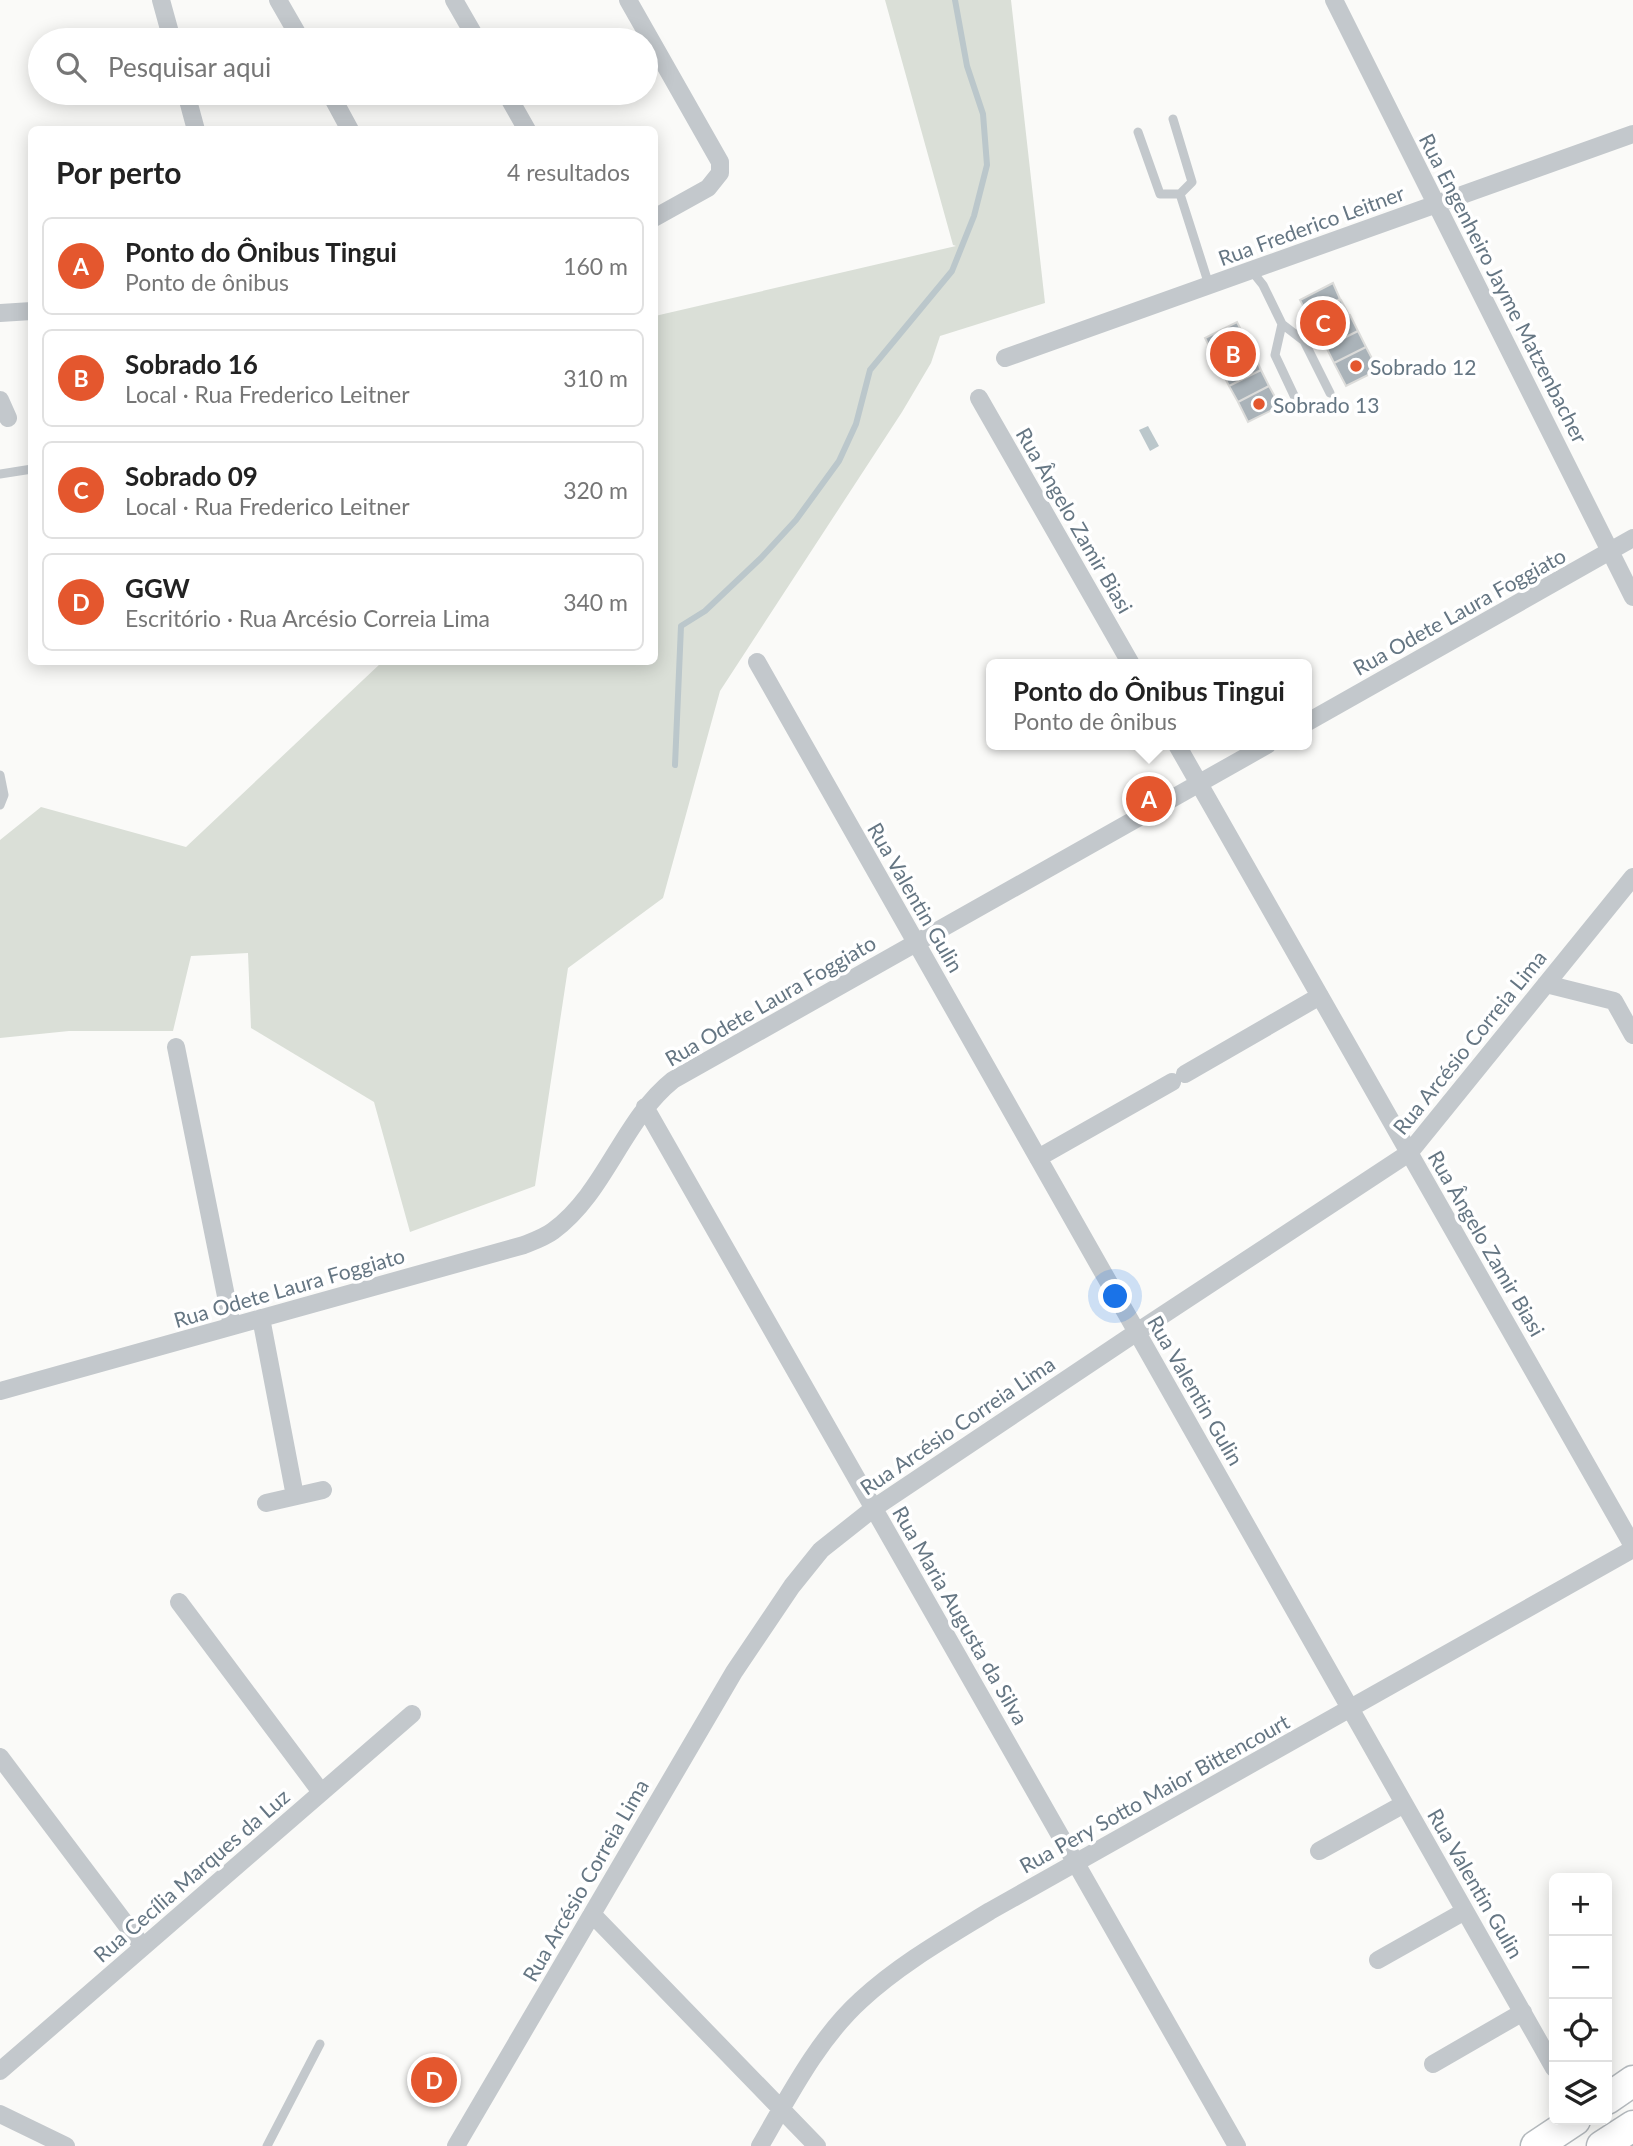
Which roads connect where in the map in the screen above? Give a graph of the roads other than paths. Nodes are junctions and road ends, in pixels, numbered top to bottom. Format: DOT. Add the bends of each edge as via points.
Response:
graph roads {
  1 [pos="160,0"];
  2 [pos="278,0"];
  3 [pos="454,0"];
  4 [pos="628,0"];
  5 [pos="1334,0"];
  6 [pos="168,28"];
  7 [pos="294,28"];
  8 [pos="470,28"];
  9 [pos="644,28"];
  10 [pos="658,53"];
  11 [pos="189,105"];
  12 [pos="336,105"];
  13 [pos="513,105"];
  14 [pos="1173,119"];
  15 [pos="195,126"];
  16 [pos="348,126"];
  17 [pos="525,126"];
  18 [pos="1138,132"];
  19 [pos="1633,134"];
  20 [pos="1180,194"];
  21 [pos="1436,204"];
  22 [pos="658,216"];
  23 [pos="1251,270"];
  24 [pos="1209,285"];
  25 [pos="28,312"];
  26 [pos="0,313"];
  27 [pos="1282,324"];
  28 [pos="1005,358"];
  29 [pos="1330,393"];
  30 [pos="979,398"];
  31 [pos="0,400"];
  32 [pos="1299,406"];
  33 [pos="8,418"];
  34 [pos="28,470"];
  35 [pos="0,474"];
  36 [pos="1633,538"];
  37 [pos="1610,551"];
  38 [pos="1633,597"];
  39 [pos="1128,659"];
  40 [pos="757,662"];
  41 [pos="1312,720"];
  42 [pos="1180,750"];
  43 [pos="1258,750"];
  44 [pos="0,775"];
  45 [pos="1199,783"];
  46 [pos="0,805"];
  47 [pos="1633,877"];
  48 [pos="916,943"];
  49 [pos="1546,984"];
  50 [pos="1320,996"];
  51 [pos="1633,1035"];
  52 [pos="176,1047"];
  53 [pos="645,1107"];
  54 [pos="1409,1153"];
  55 [pos="1038,1158"];
  56 [pos="261,1318"];
  57 [pos="232,1326"];
  58 [pos="1137,1332"];
  59 [pos="0,1391"];
  60 [pos="323,1490"];
  61 [pos="295,1496"];
  62 [pos="266,1503"];
  63 [pos="874,1508"];
  64 [pos="1633,1547"];
  65 [pos="179,1601"];
  66 [pos="1350,1709"];
  67 [pos="412,1713"];
  68 [pos="0,1757"];
  69 [pos="321,1792"];
  70 [pos="1404,1804"];
  71 [pos="1319,1851"];
  72 [pos="1076,1863"];
  73 [pos="1465,1911"];
  74 [pos="592,1914"];
  75 [pos="143,1947"];
  76 [pos="1378,1961"];
  77 [pos="1523,2012"];
  78 [pos="320,2043"];
  79 [pos="1551,2062"];
  80 [pos="1433,2064"];
  81 [pos="0,2071"];
  82 [pos="1633,2081"];
  83 [pos="1612,2096"];
  84 [pos="781,2109"];
  85 [pos="0,2114"];
  86 [pos="1568,2125"];
  87 [pos="1633,2126"];
  88 [pos="66,2146"];
  89 [pos="267,2146"];
  90 [pos="456,2146"];
  91 [pos="760,2146"];
  92 [pos="817,2146"];
  93 [pos="1237,2146"];
  94 [pos="1536,2146"];
  95 [pos="1602,2146"];
  1 -- 6 [label="street"];
  2 -- 7 [label="street"];
  3 -- 8 [label="street"];
  4 -- 9 [label="street"];
  5 -- 21 [label="street, Rua Engenheiro Jayme Matzenbacher"];
  10 -- 22 [label="street" via="720,162 720,173 708,188"];
  11 -- 15 [label="street"];
  12 -- 16 [label="street"];
  13 -- 17 [label="street"];
  14 -- 20 [label="lane" via="1192,182"];
  18 -- 20 [label="lane" via="1160,194"];
  19 -- 21 [label="street, Rua Frederico Leitner"];
  20 -- 24 [label="lane"];
  21 -- 23 [label="street, Rua Frederico Leitner"];
  21 -- 37 [label="street, Rua Engenheiro Jayme Matzenbacher"];
  23 -- 24 [label="street, Rua Frederico Leitner"];
  23 -- 27 [label="lane"];
  24 -- 28 [label="street, Rua Frederico Leitner"];
  25 -- 26 [label="street"];
  27 -- 29 [label="lane" via="1304,341"];
  27 -- 32 [label="lane" via="1275,355"];
  30 -- 39 [label="street, Rua Ângelo Zamir Biasi"];
  31 -- 33 [label="street"];
  34 -- 35 [label="lane"];
  36 -- 37 [label="street, Rua Odete Laura Foggiato"];
  37 -- 38 [label="street, Rua Engenheiro Jayme Matzenbacher"];
  37 -- 41 [label="street, Rua Odete Laura Foggiato"];
  40 -- 48 [label="street, Rua Valentin Gulin"];
  42 -- 45 [label="street, Rua Ângelo Zamir Biasi"];
  43 -- 45 [label="street, Rua Odete Laura Foggiato"];
  44 -- 46 [label="lane" via="4,795"];
  45 -- 48 [label="street, Rua Odete Laura Foggiato"];
  45 -- 50 [label="street, Rua Ângelo Zamir Biasi"];
  47 -- 49 [label="street, Rua Arcésio Correia Lima"];
  48 -- 53 [label="street, Rua Odete Laura Foggiato" via="673,1080"];
  48 -- 55 [label="street, Rua Valentin Gulin"];
  49 -- 51 [label="street" via="1614,1001"];
  49 -- 54 [label="street, Rua Arcésio Correia Lima"];
  50 -- 54 [label="street, Rua Ângelo Zamir Biasi"];
  50 -- 55 [label="street"];
  52 -- 57 [label="street"];
  53 -- 56 [label="street, Rua Odete Laura Foggiato" via="596,1183 552,1231 524,1245"];
  53 -- 63 [label="street, Rua Maria Augusta da Silva"];
  54 -- 58 [label="street, Rua Arcésio Correia Lima"];
  54 -- 64 [label="street, Rua Ângelo Zamir Biasi"];
  55 -- 58 [label="street, Rua Valentin Gulin"];
  56 -- 57 [label="street, Rua Odete Laura Foggiato"];
  56 -- 61 [label="street"];
  57 -- 59 [label="street, Rua Odete Laura Foggiato"];
  58 -- 63 [label="street, Rua Arcésio Correia Lima"];
  58 -- 66 [label="street, Rua Valentin Gulin"];
  60 -- 61 [label="street"];
  61 -- 62 [label="street"];
  63 -- 72 [label="street, Rua Maria Augusta da Silva"];
  63 -- 74 [label="street, Rua Arcésio Correia Lima" via="821,1550 762,1627"];
  64 -- 66 [label="street, Rua Pery Sotto Maior Bittencourt"];
  65 -- 69 [label="street"];
  66 -- 70 [label="street, Rua Valentin Gulin"];
  66 -- 72 [label="street, Rua Pery Sotto Maior Bittencourt"];
  67 -- 69 [label="street, Rua Cecília Marques da Luz"];
  68 -- 75 [label="street"];
  69 -- 75 [label="street, Rua Cecília Marques da Luz"];
  70 -- 71 [label="street"];
  70 -- 73 [label="street, Rua Valentin Gulin"];
  72 -- 84 [label="street, Rua Pery Sotto Maior Bittencourt" via="947,1937 887,1978 834,2031"];
  72 -- 93 [label="street, Rua Maria Augusta da Silva"];
  73 -- 76 [label="street"];
  73 -- 77 [label="street, Rua Valentin Gulin"];
  74 -- 84 [label="street"];
  74 -- 90 [label="street, Rua Arcésio Correia Lima"];
  75 -- 81 [label="street, Rua Cecília Marques da Luz"];
  77 -- 79 [label="street, Rua Valentin Gulin"];
  77 -- 80 [label="street"];
  78 -- 89 [label="lane"];
  82 -- 83 [label="highway"];
  84 -- 91 [label="street, Rua Pery Sotto Maior Bittencourt"];
  84 -- 92 [label="street"];
  85 -- 88 [label="street"];
  86 -- 94 [label="highway"];
  87 -- 95 [label="highway"];
}
